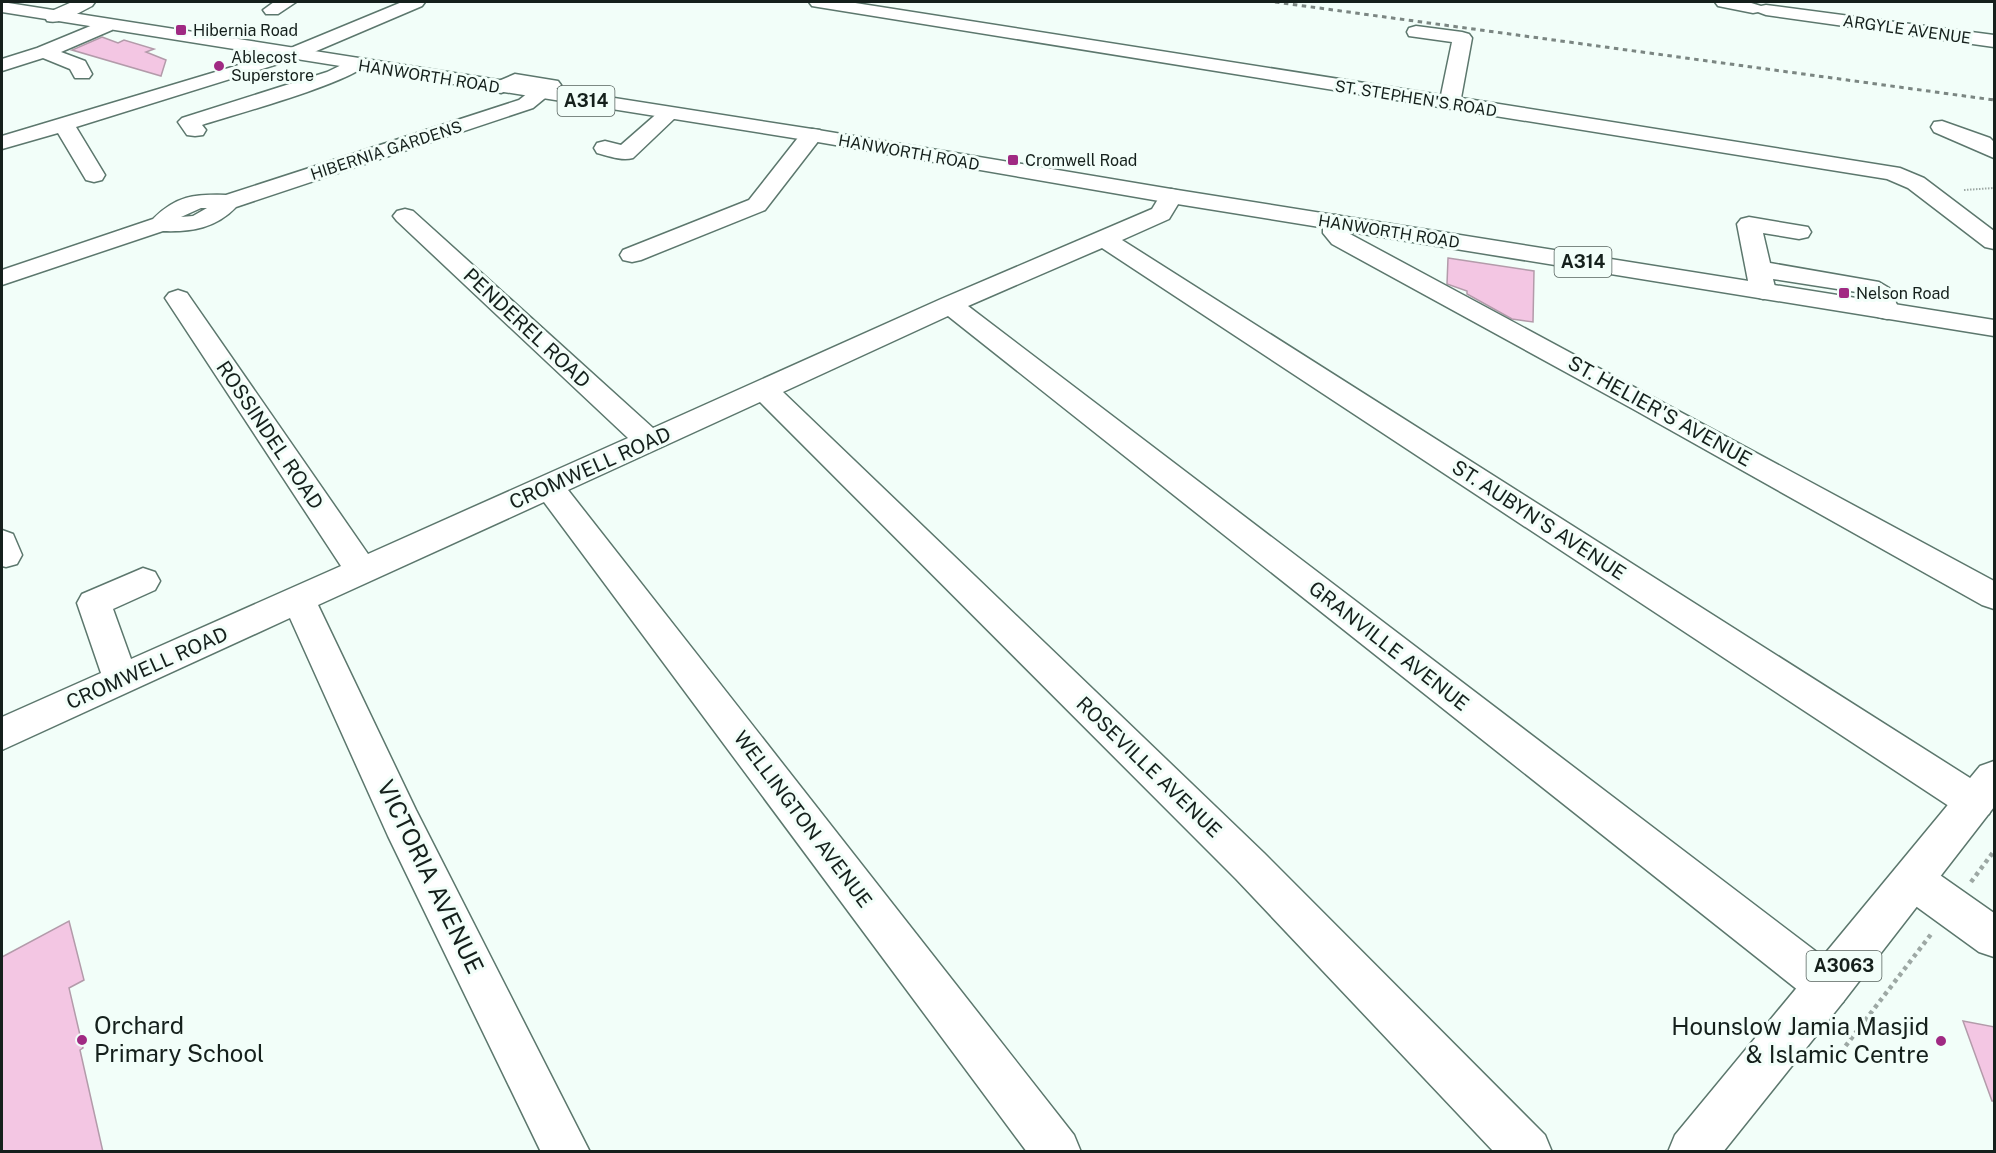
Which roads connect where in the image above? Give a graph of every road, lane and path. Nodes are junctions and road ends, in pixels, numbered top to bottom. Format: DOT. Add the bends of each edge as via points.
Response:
graph roads {
  1 [pos="86,2"];
  2 [pos="416,2"];
  3 [pos="818,2"];
  4 [pos="1724,2"];
  5 [pos="856,4"];
  6 [pos="2,7"];
  7 [pos="1815,9"];
  8 [pos="54,16"];
  9 [pos="105,26"];
  10 [pos="1416,32"];
  11 [pos="1995,41"];
  12 [pos="44,52"];
  13 [pos="291,54"];
  14 [pos="356,64"];
  15 [pos="2,65"];
  16 [pos="82,74"];
  17 [pos="542,94"];
  18 [pos="1450,103"];
  19 [pos="668,114"];
  20 [pos="63,124"];
  21 [pos="1942,127"];
  22 [pos="195,130"];
  23 [pos="812,135"];
  24 [pos="2,143"];
  25 [pos="1990,146"];
  26 [pos="605,148"];
  27 [pos="94,175"];
  28 [pos="1171,196"];
  29 [pos="405,216"];
  30 [pos="1335,222"];
  31 [pos="1799,232"];
  32 [pos="1102,238"];
  33 [pos="1995,242"];
  34 [pos="632,255"];
  35 [pos="2,278"];
  36 [pos="1761,280"];
  37 [pos="178,298"];
  38 [pos="950,305"];
  39 [pos="1995,328"];
  40 [pos="763,389"];
  41 [pos="649,441"];
  42 [pos="549,487"];
  43 [pos="363,572"];
  44 [pos="143,581"];
  45 [pos="1995,596"];
  46 [pos="299,600"];
  47 [pos="121,680"];
  48 [pos="2,734"];
  49 [pos="1985,790"];
  50 [pos="1995,851"];
  51 [pos="1913,880"];
  52 [pos="1952,907"];
  53 [pos="1995,937"];
  54 [pos="1828,987"];
  55 [pos="1831,1065"];
  56 [pos="566,1152"];
  57 [pos="1057,1152"];
  58 [pos="1528,1152"];
  59 [pos="1692,1152"];
  1 -- 8 [label="street"];
  2 -- 13 [label="street"];
  3 -- 5 [label="street, ST. STEPHEN'S ROAD"];
  4 -- 7 [label="street, ARGYLE AVENUE" via="1759,9"];
  5 -- 18 [label="street, ST. STEPHEN'S ROAD"];
  6 -- 8 [label="street, HANWORTH ROAD / A314"];
  7 -- 11 [label="street, ARGYLE AVENUE"];
  8 -- 9 [label="street, HANWORTH ROAD / A314"];
  9 -- 12 [label="street"];
  9 -- 13 [label="street, HANWORTH ROAD / A314"];
  10 -- 18 [label="street" via="1461,38"];
  12 -- 15 [label="street"];
  12 -- 16 [label="street" via="78,65"];
  13 -- 14 [label="street, HANWORTH ROAD / A314"];
  13 -- 20 [label="street"];
  14 -- 17 [label="street, HANWORTH ROAD / A314"];
  14 -- 22 [label="street" via="334,76 189,122"];
  17 -- 19 [label="street, HANWORTH ROAD / A314"];
  17 -- 35 [label="street, HIBERNIA GARDENS" via="526,104 228,202 198,201 175,210 161,224"];
  18 -- 33 [label="street, ST. STEPHEN'S ROAD" via="1892,173 1916,183"];
  19 -- 23 [label="street, HANWORTH ROAD / A314"];
  19 -- 26 [label="street" via="625,153"];
  20 -- 24 [label="street"];
  20 -- 27 [label="street"];
  21 -- 25 [label="street"];
  23 -- 28 [label="street, HANWORTH ROAD / A314"];
  23 -- 34 [label="street" via="757,205"];
  28 -- 30 [label="street, HANWORTH ROAD / A314"];
  28 -- 32 [label="street, CROMWELL ROAD" via="1161,214"];
  29 -- 41 [label="street, PENDEREL ROAD"];
  30 -- 36 [label="street, HANWORTH ROAD / A314"];
  30 -- 45 [label="street, ST. HELIER'S AVENUE" via="1335,234 1341,239"];
  31 -- 36 [label="street" via="1749,224"];
  32 -- 38 [label="street, CROMWELL ROAD"];
  32 -- 49 [label="street, ST. AUBYN'S AVENUE"];
  36 -- 39 [label="street, HANWORTH ROAD" via="1870,286 1880,293 1887,311"];
  37 -- 43 [label="street, ROSSINDEL ROAD"];
  38 -- 40 [label="street, CROMWELL ROAD"];
  38 -- 54 [label="street, GRANVILLE AVENUE"];
  40 -- 41 [label="street, CROMWELL ROAD"];
  40 -- 58 [label="street, ROSEVILLE AVENUE" via="1250,866"];
  41 -- 42 [label="street, CROMWELL ROAD"];
  42 -- 43 [label="street, CROMWELL ROAD"];
  42 -- 57 [label="street, WELLINGTON AVENUE"];
  43 -- 46 [label="street, CROMWELL ROAD"];
  44 -- 47 [label="street" via="94,603"];
  46 -- 47 [label="street, CROMWELL ROAD"];
  46 -- 56 [label="street, VICTORIA AVENUE" via="402,823"];
  47 -- 48 [label="street, CROMWELL ROAD"];
  49 -- 51 [label="street, A3063"];
  50 -- 52 [label="path"];
  51 -- 52 [label="street"];
  51 -- 54 [label="street, A3063"];
  52 -- 53 [label="street"];
  52 -- 55 [label="path"];
  54 -- 59 [label="street, A3063"];
}
